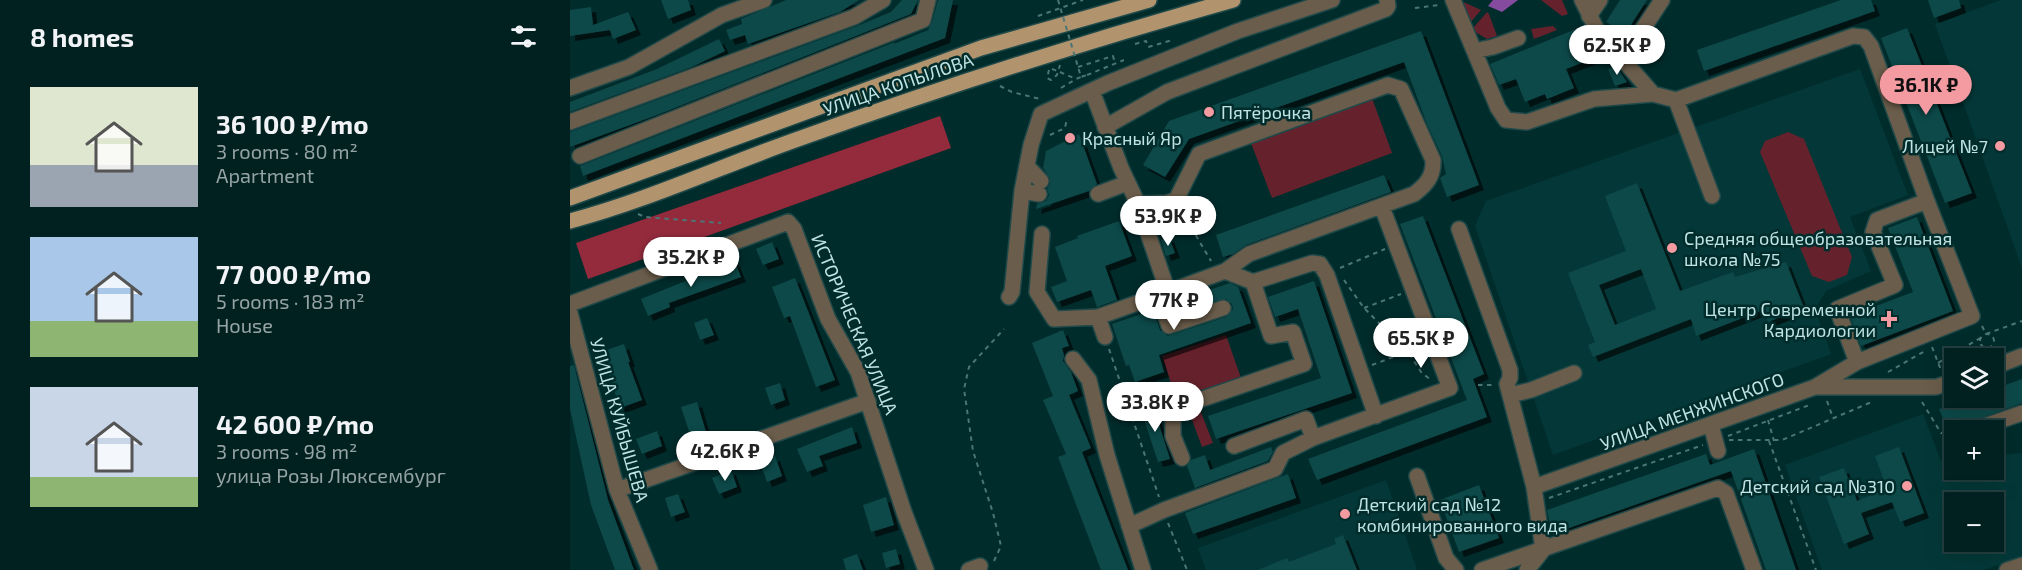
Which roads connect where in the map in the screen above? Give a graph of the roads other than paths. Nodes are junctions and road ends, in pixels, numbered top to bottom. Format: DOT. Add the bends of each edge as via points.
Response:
graph roads {
  1 [pos="716,0"];
  2 [pos="764,0"];
  3 [pos="883,0"];
  4 [pos="928,0"];
  5 [pos="1149,0"];
  6 [pos="1233,0"];
  7 [pos="1332,0"];
  8 [pos="1387,0"];
  9 [pos="1582,0"];
  10 [pos="1600,0"];
  11 [pos="1662,0"];
  12 [pos="1447,2"];
  13 [pos="722,15"];
  14 [pos="1589,16"];
  15 [pos="1518,38"];
  16 [pos="1474,51"];
  17 [pos="1623,59"];
  18 [pos="570,88"];
  19 [pos="1092,91"];
  20 [pos="1653,94"];
  21 [pos="1676,99"];
  22 [pos="570,122"];
  23 [pos="1105,127"];
  24 [pos="580,156"];
  25 [pos="1027,166"];
  26 [pos="1127,183"];
  27 [pos="1022,191"];
  28 [pos="1098,194"];
  29 [pos="1712,196"];
  30 [pos="572,198"];
  31 [pos="1927,201"];
  32 [pos="1138,204"];
  33 [pos="1382,207"];
  34 [pos="575,220"];
  35 [pos="1459,229"];
  36 [pos="1042,234"];
  37 [pos="1222,272"];
  38 [pos="1253,282"];
  39 [pos="1163,294"];
  40 [pos="1009,297"];
  41 [pos="570,304"];
  42 [pos="1223,308"];
  43 [pos="570,313"];
  44 [pos="1098,317"];
  45 [pos="1105,337"];
  46 [pos="2022,356"];
  47 [pos="1073,358"];
  48 [pos="2004,359"];
  49 [pos="1857,362"];
  50 [pos="1574,373"];
  51 [pos="1944,380"];
  52 [pos="1815,387"];
  53 [pos="1510,395"];
  54 [pos="868,401"];
  55 [pos="2022,414"];
  56 [pos="1376,416"];
  57 [pos="2004,420"];
  58 [pos="1710,425"];
  59 [pos="1313,438"];
  60 [pos="1720,445"];
  61 [pos="1234,446"];
  62 [pos="1182,458"];
  63 [pos="1417,476"];
  64 [pos="1534,487"];
  65 [pos="617,490"];
  66 [pos="1129,526"];
  67 [pos="1543,549"];
  68 [pos="2022,565"];
  69 [pos="650,570"];
  70 [pos="926,570"];
  71 [pos="1143,570"];
  72 [pos="1456,570"];
  73 [pos="1482,570"];
  74 [pos="1527,570"];
  75 [pos="1754,570"];
  76 [pos="2007,570"];
  1 -- 13 [label="street"];
  2 -- 13 [label="street"];
  3 -- 22 [label="street" via="854,17"];
  4 -- 24 [label="street" via="923,20"];
  5 -- 30 [label="main road, УЛИЦА КОПЫЛОВА" via="981,48"];
  6 -- 34 [label="main road, УЛИЦА КОПЫЛОВА" via="951,85"];
  7 -- 19 [label="street" via="1238,31"];
  8 -- 23 [label="street" via="1386,9 1167,92"];
  9 -- 14 [label="street"];
  10 -- 14 [label="street"];
  11 -- 17 [label="street"];
  12 -- 16 [label="street"];
  13 -- 18 [label="street" via="629,66"];
  14 -- 17 [label="street"];
  15 -- 16 [label="street"];
  16 -- 20 [label="street" via="1506,120 1527,122 1594,99"];
  17 -- 20 [label="street"];
  19 -- 23 [label="street"];
  19 -- 25 [label="street" via="1041,114"];
  20 -- 21 [label="street"];
  21 -- 29 [label="street"];
  21 -- 31 [label="street" via="1853,36 1864,37 1871,46"];
  23 -- 26 [label="street"];
  25 -- 27 [label="street"];
  25 -- 27 [label="street" via="1040,187"];
  26 -- 28 [label="street"];
  26 -- 32 [label="street"];
  27 -- 40 [label="street"];
  31 -- 49 [label="street" via="1877,220 1873,232 1895,285 1837,309"];
  31 -- 49 [label="street" via="1972,316"];
  32 -- 33 [label="street" via="1176,200 1199,154 1388,85 1401,89 1433,160 1433,168 1425,186"];
  32 -- 39 [label="street"];
  33 -- 37 [label="street" via="1249,254"];
  33 -- 56 [label="street" via="1450,388"];
  35 -- 53 [label="street" via="1510,370"];
  36 -- 44 [label="street" via="1038,292 1054,319"];
  37 -- 38 [label="street"];
  37 -- 39 [label="street"];
  38 -- 56 [label="street" via="1312,263 1320,264"];
  38 -- 62 [label="street" via="1271,336 1293,332 1304,364 1173,409 1173,436"];
  39 -- 42 [label="street" via="1169,326"];
  39 -- 44 [label="street"];
  41 -- 54 [label="street, ИСТОРИЧЕСКАЯ УЛИЦА" via="788,222 828,319 858,372"];
  43 -- 65 [label="street, УЛИЦА КУЙБЫШЕВА"];
  44 -- 45 [label="street"];
  46 -- 48 [label="street"];
  47 -- 66 [label="street" via="1089,380"];
  49 -- 52 [label="street"];
  50 -- 53 [label="street"];
  51 -- 52 [label="street, УЛИЦА МЕНЖИНСКОГО" via="1936,387"];
  52 -- 58 [label="street, УЛИЦА МЕНЖИНСКОГО"];
  53 -- 64 [label="street"];
  54 -- 65 [label="street"];
  54 -- 70 [label="street, ИСТОРИЧЕСКАЯ УЛИЦА"];
  55 -- 57 [label="street"];
  56 -- 59 [label="street"];
  58 -- 60 [label="street"];
  58 -- 64 [label="street, УЛИЦА МЕНЖИНСКОГО"];
  59 -- 61 [label="street" via="1306,420"];
  59 -- 66 [label="street" via="1283,453 1275,469"];
  63 -- 72 [label="street" via="1446,558"];
  64 -- 67 [label="street"];
  65 -- 69 [label="street, УЛИЦА КУЙБЫШЕВА"];
  66 -- 71 [label="street"];
  67 -- 73 [label="street"];
  67 -- 74 [label="street"];
  67 -- 75 [label="street" via="1718,488 1726,493"];
  68 -- 76 [label="street"];
}
